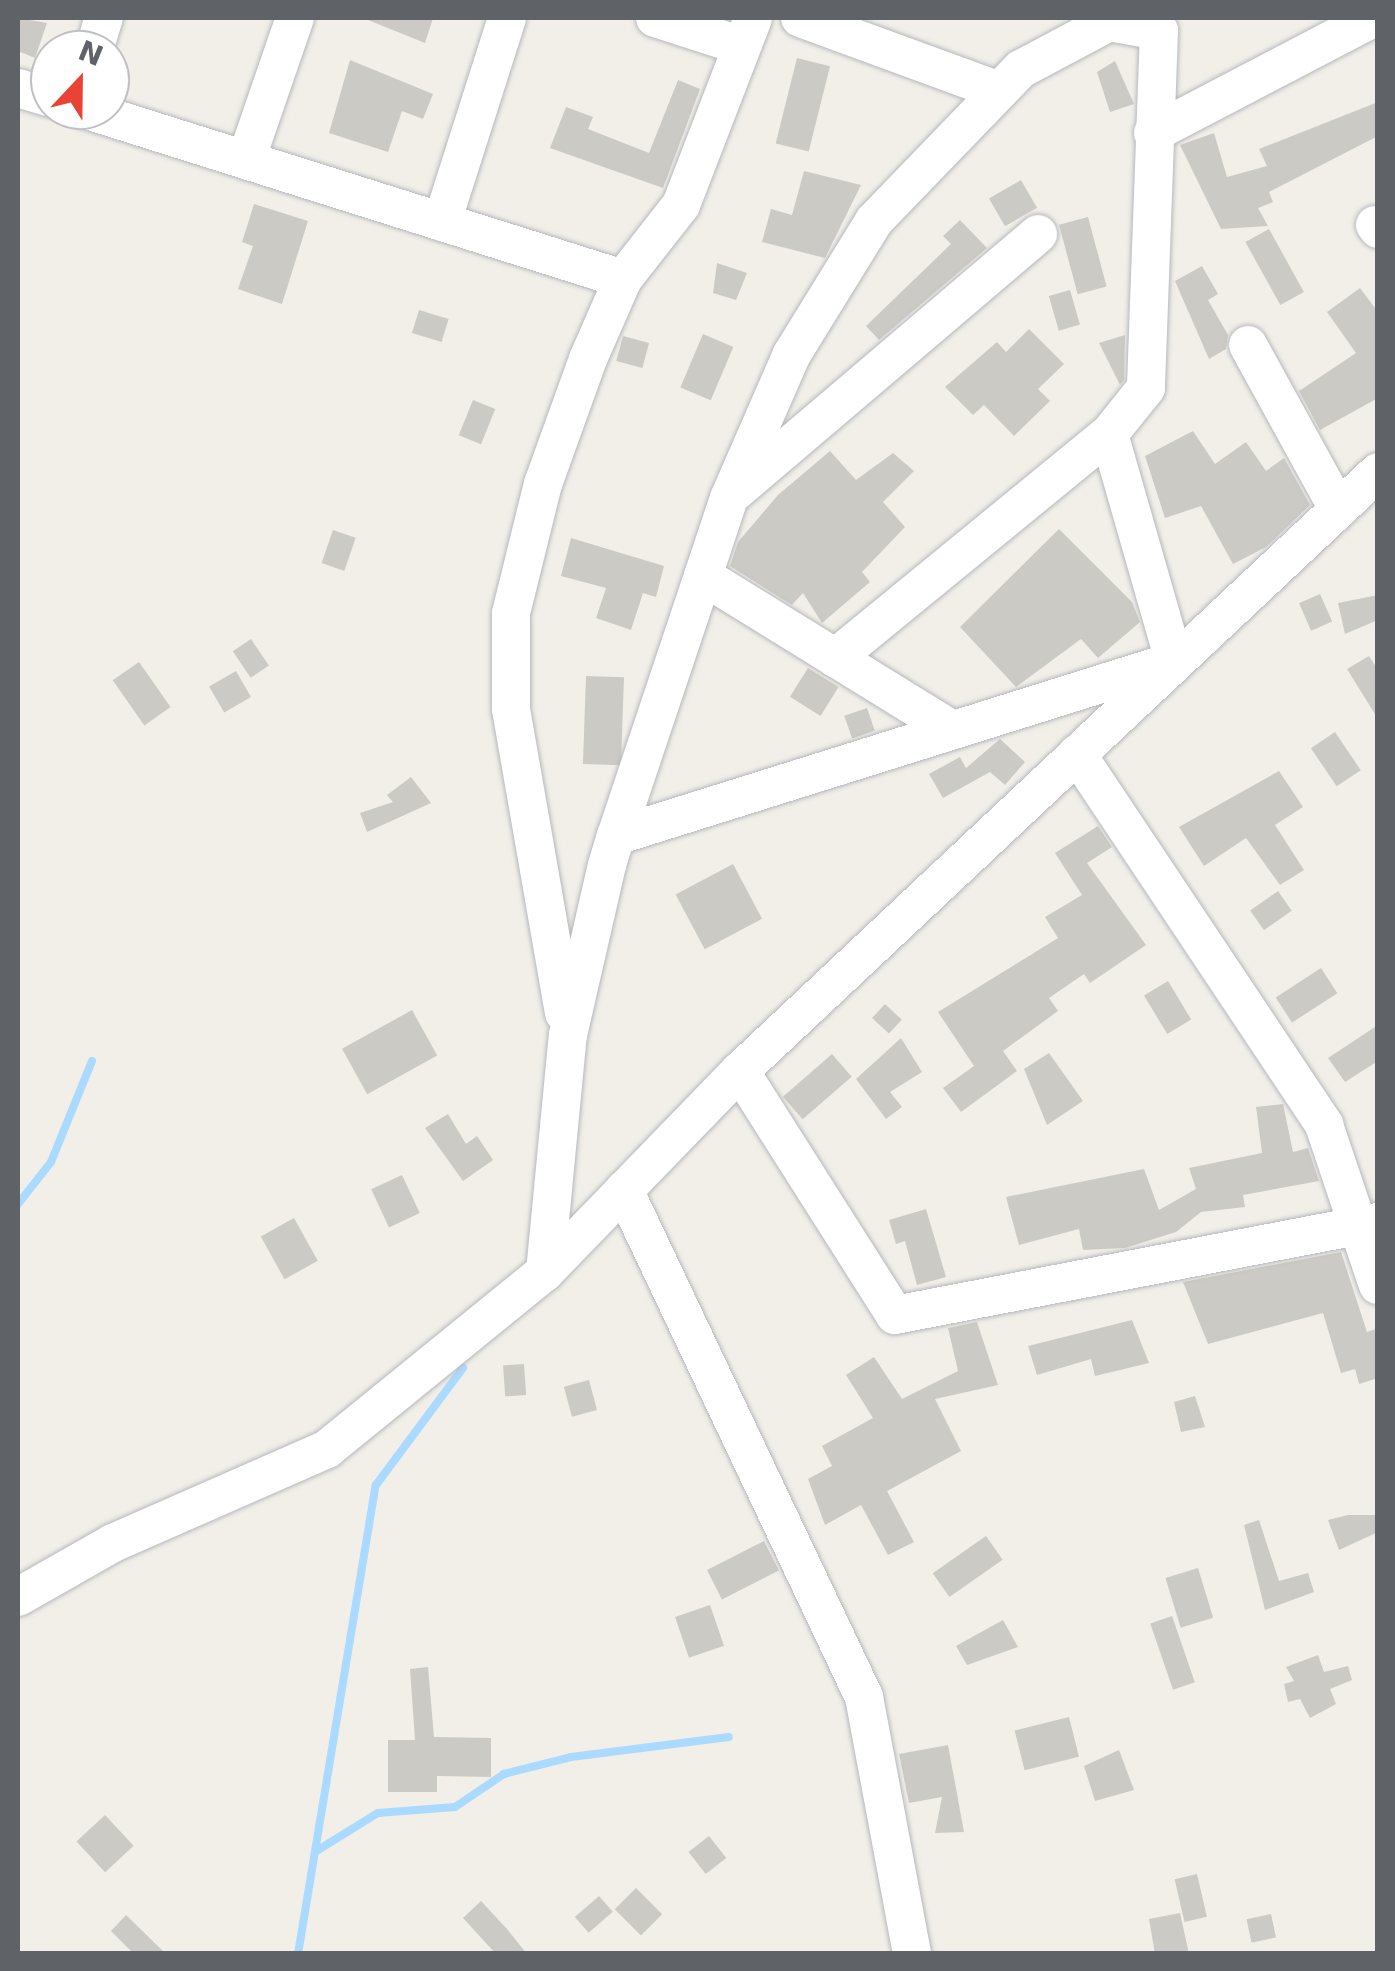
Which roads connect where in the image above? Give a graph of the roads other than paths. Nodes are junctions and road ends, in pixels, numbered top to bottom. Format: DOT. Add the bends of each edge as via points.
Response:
graph roads {
  1 [pos="295,18"];
  2 [pos="508,18"];
  3 [pos="656,18"];
  4 [pos="800,18"];
  5 [pos="1373,18"];
  6 [pos="747,32"];
  7 [pos="1000,91"];
  8 [pos="130,124"];
  9 [pos="1153,133"];
  10 [pos="246,160"];
  11 [pos="442,222"];
  12 [pos="1038,234"];
  13 [pos="623,278"];
  14 [pos="1248,345"];
  15 [pos="1109,434"];
  16 [pos="1378,472"];
  17 [pos="729,498"];
  18 [pos="1338,509"];
  19 [pos="703,576"];
  20 [pos="835,658"];
  21 [pos="1174,661"];
  22 [pos="952,730"];
  23 [pos="1076,754"];
  24 [pos="616,836"];
  25 [pos="568,1035"];
  26 [pos="740,1072"];
  27 [pos="624,1190"];
  28 [pos="1368,1224"];
  29 [pos="545,1272"];
  30 [pos="1378,1286"];
  31 [pos="18,1597"];
  32 [pos="912,1954"];
  1 -- 10 [label="street"];
  2 -- 11 [label="street"];
  3 -- 6 [label="street"];
  4 -- 7 [label="street"];
  5 -- 9 [label="street"];
  6 -- 13 [label="street" via="681,205"];
  7 -- 9 [label="street" via="1021,69 1109,22 1159,31"];
  7 -- 17 [label="street" via="874,221 792,354"];
  8 -- 10 [label="street"];
  9 -- 15 [label="street" via="1146,388"];
  10 -- 11 [label="street"];
  11 -- 13 [label="street"];
  12 -- 17 [label="street"];
  13 -- 25 [label="street" via="543,484 511,614 511,709"];
  14 -- 18 [label="street"];
  15 -- 20 [label="street"];
  15 -- 21 [label="street"];
  16 -- 18 [label="street"];
  17 -- 19 [label="street"];
  18 -- 21 [label="street"];
  19 -- 20 [label="street"];
  19 -- 24 [label="street"];
  20 -- 22 [label="street"];
  21 -- 22 [label="street"];
  21 -- 23 [label="street"];
  22 -- 24 [label="street"];
  23 -- 26 [label="street"];
  23 -- 28 [label="street" via="1324,1126"];
  24 -- 25 [label="street"];
  25 -- 29 [label="street"];
  26 -- 27 [label="street"];
  26 -- 28 [label="street" via="894,1315"];
  27 -- 29 [label="street"];
  27 -- 32 [label="street" via="864,1697"];
  28 -- 30 [label="street"];
  29 -- 31 [label="street" via="327,1450 114,1543"];
}
